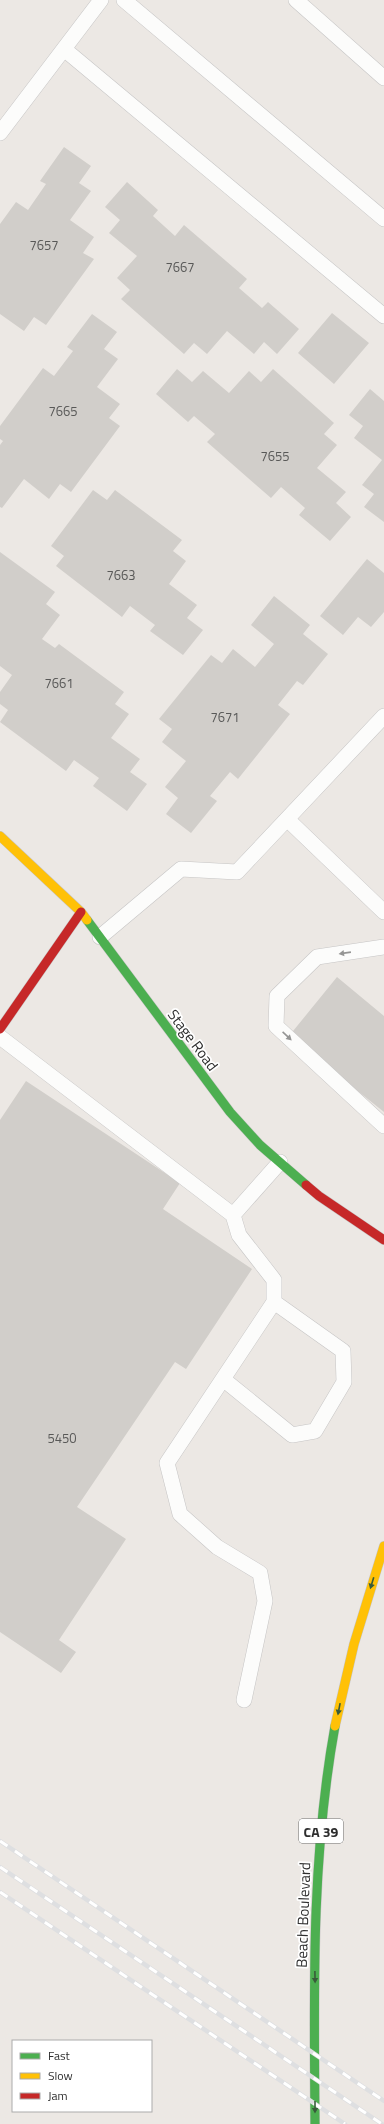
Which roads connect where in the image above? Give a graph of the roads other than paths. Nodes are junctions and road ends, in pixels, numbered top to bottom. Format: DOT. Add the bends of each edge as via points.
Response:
graph roads {
  1 [pos="101,0"];
  2 [pos="124,0"];
  3 [pos="296,0"];
  4 [pos="64,49"];
  5 [pos="384,78"];
  6 [pos="0,133"];
  7 [pos="384,219"];
  8 [pos="384,316"];
  9 [pos="384,716"];
  10 [pos="287,819"];
  11 [pos="0,836"];
  12 [pos="81,912"];
  13 [pos="384,912"];
  14 [pos="100,937"];
  15 [pos="384,947"];
  16 [pos="0,1029"];
  17 [pos="0,1037"];
  18 [pos="384,1126"];
  19 [pos="280,1162"];
  20 [pos="233,1216"];
  21 [pos="384,1240"];
  22 [pos="274,1302"];
  23 [pos="223,1378"];
  24 [pos="384,1546"];
  25 [pos="244,1700"];
  26 [pos="315,2124"];
  1 -- 4 [label="lane"];
  2 -- 7 [label="lane"];
  3 -- 5 [label="lane"];
  4 -- 6 [label="lane"];
  4 -- 8 [label="lane"];
  9 -- 10 [label="lane"];
  10 -- 13 [label="lane"];
  10 -- 14 [label="lane" via="237,872 181,869"];
  11 -- 12 [label="main road, Stage Road"];
  12 -- 14 [label="main road, Stage Road"];
  12 -- 16 [label="main road"];
  14 -- 19 [label="main road, Stage Road" via="230,1112 260,1145"];
  15 -- 18 [label="lane, one-way" via="317,957 277,996 276,1026"];
  17 -- 20 [label="lane"];
  19 -- 20 [label="lane"];
  19 -- 21 [label="main road, Stage Road" via="319,1196"];
  20 -- 22 [label="lane" via="239,1235 274,1280"];
  22 -- 23 [label="lane"];
  22 -- 23 [label="lane" via="343,1351 344,1382 315,1431 292,1435"];
  23 -- 25 [label="lane" via="166,1463 180,1514 217,1547 260,1573 264,1601"];
  24 -- 26 [label="main road, Beach Boulevard / CA 39, one-way" via="346,1676 322,1814 315,1947"];
}
